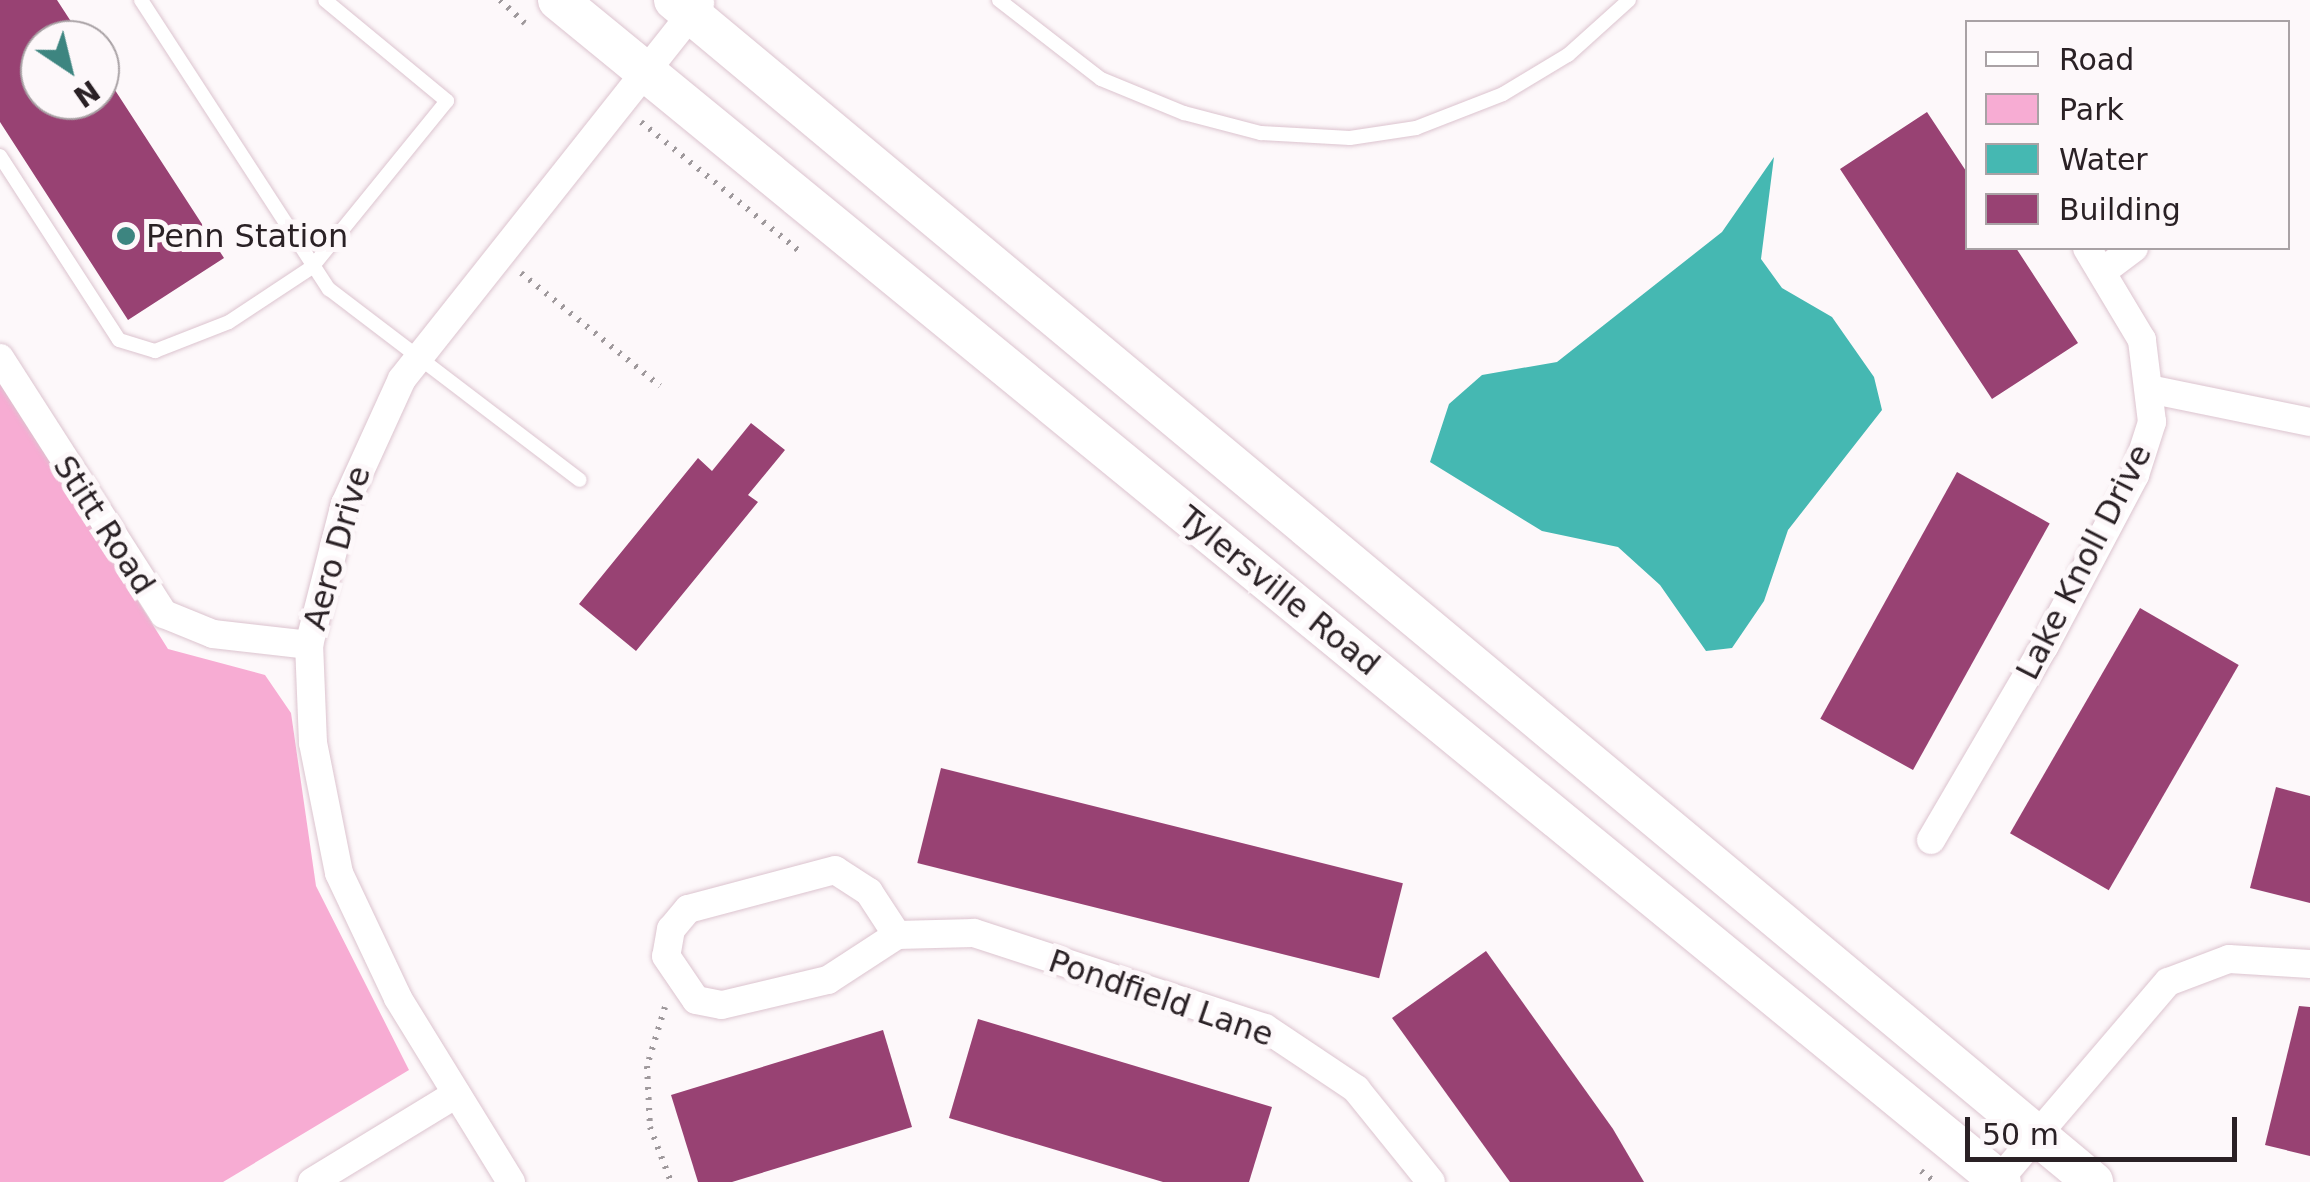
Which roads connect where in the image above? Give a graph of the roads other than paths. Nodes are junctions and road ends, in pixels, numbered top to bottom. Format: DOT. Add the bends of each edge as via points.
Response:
graph roads {
  1 [pos="141,0"];
  2 [pos="325,0"];
  3 [pos="558,0"];
  4 [pos="999,0"];
  5 [pos="1628,0"];
  6 [pos="690,5"];
  7 [pos="645,74"];
  8 [pos="0,156"];
  9 [pos="2088,250"];
  10 [pos="2131,250"];
  11 [pos="312,267"];
  12 [pos="2102,272"];
  13 [pos="417,355"];
  14 [pos="0,358"];
  15 [pos="2154,390"];
  16 [pos="2310,422"];
  17 [pos="580,480"];
  18 [pos="309,645"];
  19 [pos="1931,840"];
  20 [pos="896,935"];
  21 [pos="2310,964"];
  22 [pos="456,1094"];
  23 [pos="2034,1136"];
  24 [pos="312,1182"];
  25 [pos="511,1182"];
  26 [pos="1431,1182"];
  27 [pos="1999,1182"];
  28 [pos="2093,1182"];
  1 -- 11 [label="lane"];
  2 -- 11 [label="lane" via="447,101"];
  3 -- 7 [label="main road, Tylersville Road"];
  4 -- 5 [label="lane" via="1101,79 1184,113 1261,133 1350,138 1416,128 1504,94 1568,55"];
  6 -- 7 [label="street, Aero Drive"];
  6 -- 23 [label="main road, Tylersville Road"];
  7 -- 13 [label="street, Aero Drive"];
  7 -- 27 [label="main road, Tylersville Road"];
  8 -- 11 [label="lane" via="119,340 155,352 229,322"];
  9 -- 12 [label="street, Lake Knoll Drive"];
  10 -- 12 [label="street"];
  11 -- 13 [label="lane" via="355,316"];
  12 -- 15 [label="street, Lake Knoll Drive" via="2142,340"];
  13 -- 17 [label="lane"];
  13 -- 18 [label="street, Aero Drive" via="361,460"];
  14 -- 18 [label="street, Stitt Road" via="164,614 213,634"];
  15 -- 16 [label="street"];
  15 -- 19 [label="street, Lake Knoll Drive" via="2135,475"];
  18 -- 22 [label="street, Aero Drive" via="313,743 339,873 398,998"];
  20 -- 20 [label="street" via="869,892 835,870 688,909 671,929 666,956 676,982 722,1006 828,980"];
  20 -- 26 [label="street, Pondfield Lane" via="974,932 1265,1028 1356,1089"];
  21 -- 23 [label="street" via="2229,960 2168,982"];
  22 -- 24 [label="street"];
  22 -- 25 [label="street"];
  23 -- 27 [label="street"];
  23 -- 28 [label="main road, Tylersville Road"];
}
